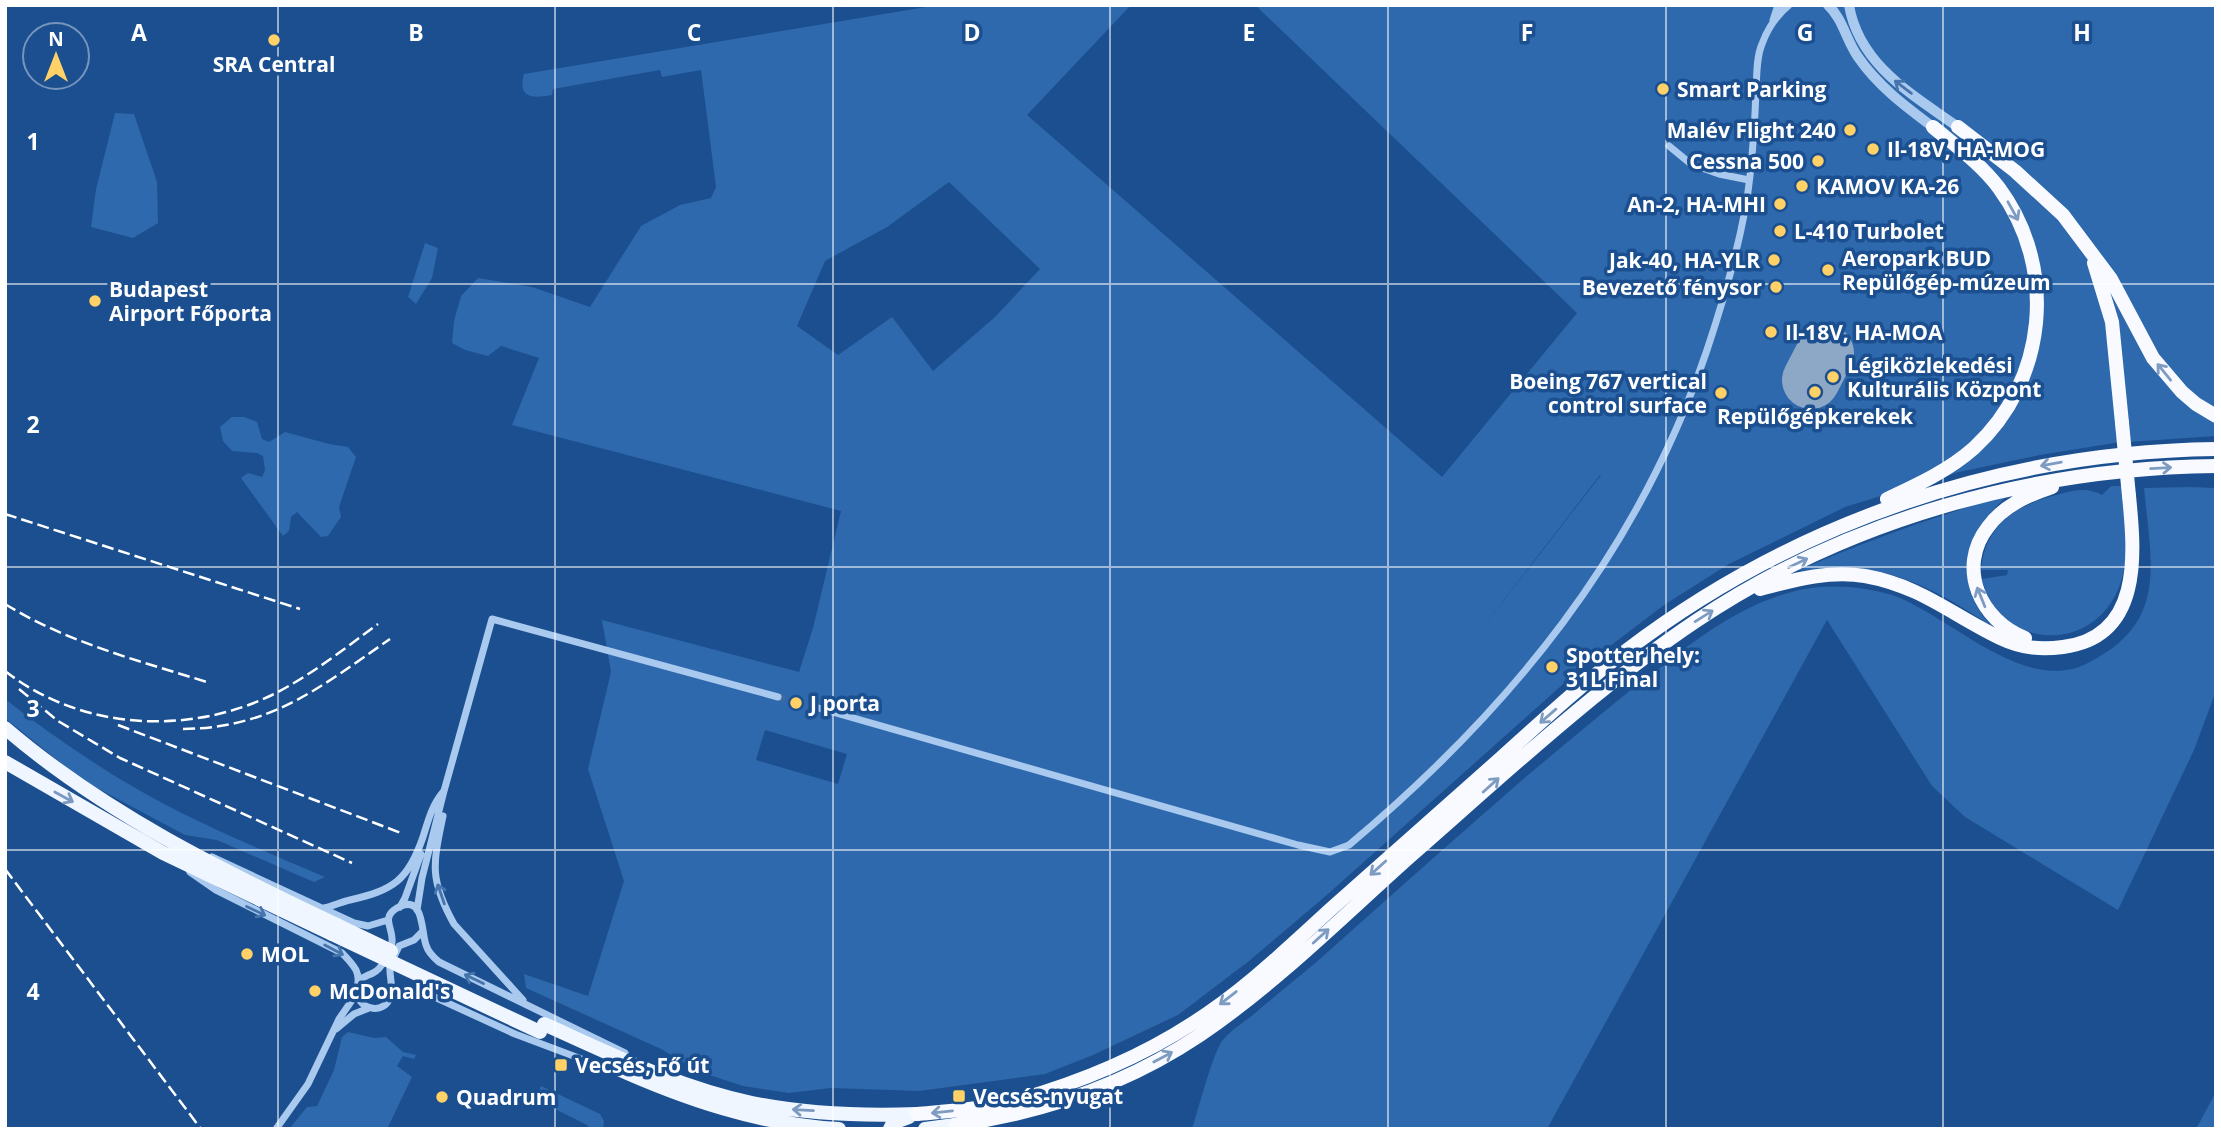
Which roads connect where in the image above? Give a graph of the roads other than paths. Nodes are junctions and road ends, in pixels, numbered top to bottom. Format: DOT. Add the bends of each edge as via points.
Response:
graph roads {
  1 [pos="1778,5"];
  2 [pos="1789,5"];
  3 [pos="1828,5"];
  4 [pos="1849,5"];
  5 [pos="1770,27"];
  6 [pos="1933,127"];
  7 [pos="1958,127"];
  8 [pos="1669,146"];
  9 [pos="1749,180"];
  10 [pos="2043,197"];
  11 [pos="2089,250"];
  12 [pos="2216,416"];
  13 [pos="2216,449"];
  14 [pos="2216,466"];
  15 [pos="2107,472"];
  16 [pos="1855,519"];
  17 [pos="1738,595"];
  18 [pos="2053,648"];
  19 [pos="778,697"];
  20 [pos="815,707"];
  21 [pos="5,729"];
  22 [pos="5,762"];
  23 [pos="444,791"];
  24 [pos="166,847"];
  25 [pos="400,907"];
  26 [pos="323,908"];
  27 [pos="417,910"];
  28 [pos="388,920"];
  29 [pos="422,932"];
  30 [pos="392,936"];
  31 [pos="408,942"];
  32 [pos="374,973"];
  33 [pos="359,981"];
  34 [pos="389,982"];
  35 [pos="357,993"];
  36 [pos="391,996"];
  37 [pos="527,1005"];
  38 [pos="369,1008"];
  39 [pos="542,1028"];
  40 [pos="333,1031"];
  41 [pos="666,1077"];
  42 [pos="647,1082"];
  43 [pos="917,1114"];
  44 [pos="871,1115"];
  45 [pos="893,1127"];
  46 [pos="949,1127"];
  47 [pos="276,1129"];
  48 [pos="833,1129"];
  49 [pos="839,1129"];
  50 [pos="925,1129"];
  1 -- 5 [label="street"];
  2 -- 5 [label="street"];
  3 -- 6 [label="street" via="1855,53 1880,85"];
  7 -- 4 [label="street, one-way" via="1872,59"];
  5 -- 9 [label="street" via="1759,52"];
  6 -- 10 [label="highway"];
  6 -- 16 [label="highway, one-way" via="1990,178 2023,230 2038,296 2034,342 2010,405 1974,448 1937,475"];
  7 -- 10 [label="highway"];
  8 -- 9 [label="street" via="1691,164"];
  9 -- 20 [label="street" via="1723,298 1696,381 1666,452 1615,549 1573,611 1501,700 1422,779 1341,849 1298,845"];
  10 -- 11 [label="highway"];
  12 -- 11 [label="highway, one-way" via="2182,392 2153,358 2111,279"];
  11 -- 18 [label="highway, bridge" via="2112,322 2133,563 2123,605 2102,632 2072,646"];
  13 -- 16 [label="highway, one-way" via="2046,465 1954,486"];
  15 -- 14 [label="highway, one-way"];
  17 -- 15 [label="highway, one-way" via="1838,545 1914,516 1981,495"];
  18 -- 15 [label="highway, one-way" via="2011,633 1991,616 1977,593 1976,551 1987,527 2017,501"];
  16 -- 43 [label="highway, one-way" via="1742,574 1627,650 1260,972 1194,1023 1130,1057 1056,1087 1010,1102"];
  17 -- 18 [label="highway" via="1801,578 1863,575 1909,588 2000,638 2021,646"];
  46 -- 17 [label="highway, one-way" via="1037,1109 1101,1088 1200,1035 1270,982 1593,697 1665,642"];
  19 -- 23 [label="street" via="492,619"];
  21 -- 24 [label="main road"];
  22 -- 24 [label="main road, one-way"];
  23 -- 25 [label="street"];
  23 -- 26 [label="street" via="435,801 406,872 377,894"];
  23 -- 27 [label="street"];
  37 -- 23 [label="street, one-way" via="454,924 438,890 434,859"];
  24 -- 26 [label="street" via="225,861"];
  24 -- 33 [label="street, one-way" via="216,890 342,953"];
  24 -- 39 [label="main road, bridge"];
  25 -- 27 [label="street"];
  25 -- 28 [label="street"];
  26 -- 28 [label="street" via="361,925"];
  27 -- 29 [label="street" via="423,920"];
  28 -- 30 [label="street"];
  29 -- 31 [label="street"];
  37 -- 29 [label="street, one-way" via="439,962 427,949"];
  30 -- 31 [label="street"];
  30 -- 32 [label="street" via="387,956"];
  31 -- 34 [label="street" via="399,946"];
  32 -- 33 [label="street"];
  32 -- 34 [label="street"];
  33 -- 35 [label="street"];
  34 -- 36 [label="street"];
  35 -- 38 [label="street"];
  35 -- 40 [label="street"];
  36 -- 38 [label="street" via="385,1005"];
  36 -- 42 [label="street" via="405,988 417,989 527,1039"];
  37 -- 41 [label="street"];
  38 -- 40 [label="street"];
  39 -- 41 [label="main road"];
  39 -- 42 [label="main road"];
  40 -- 47 [label="street" via="308,1084"];
  44 -- 41 [label="main road, one-way" via="750,1102"];
  42 -- 48 [label="main road" via="751,1115"];
  43 -- 44 [label="main road"];
  43 -- 45 [label="main road"];
  44 -- 45 [label="main road"];
  46 -- 50 [label="main road"];
  48 -- 49 [label="main road"];
}
